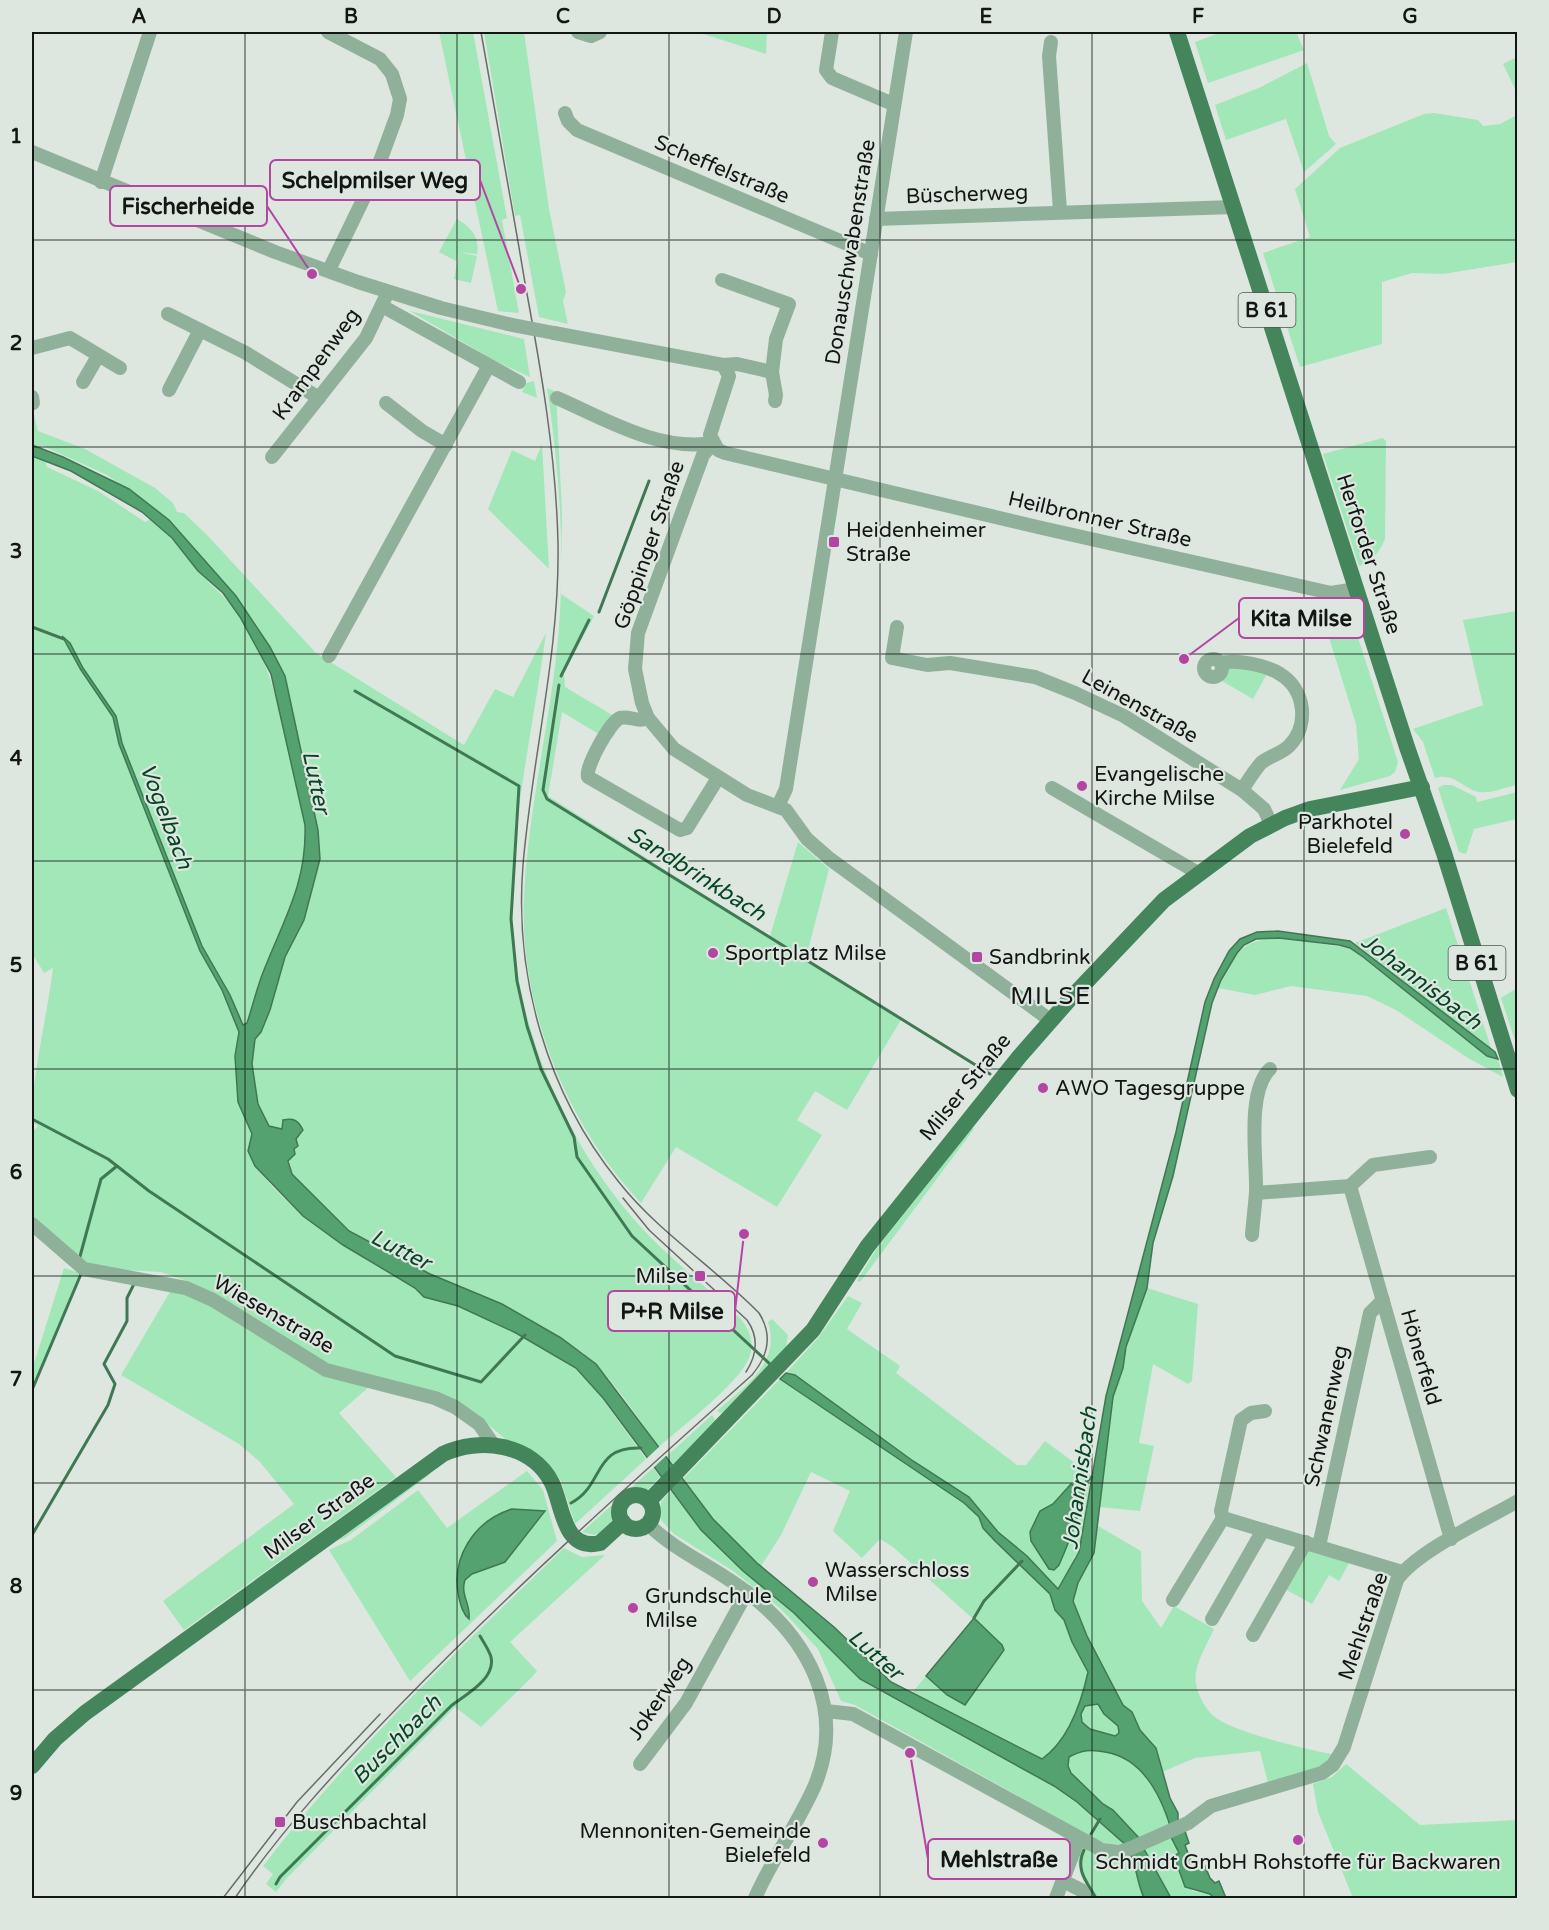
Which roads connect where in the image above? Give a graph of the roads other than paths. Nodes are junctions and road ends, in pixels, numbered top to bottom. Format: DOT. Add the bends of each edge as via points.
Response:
graph roads {
  1 [pos="150,32"];
  2 [pos="328,32"];
  3 [pos="578,32"];
  4 [pos="832,32"];
  5 [pos="906,32"];
  6 [pos="1177,32"];
  7 [pos="598,33"];
  8 [pos="1051,42"];
  9 [pos="893,104"];
  10 [pos="565,113"];
  11 [pos="32,152"];
  12 [pos="101,182"];
  13 [pos="1234,207"];
  14 [pos="1060,211"];
  15 [pos="876,219"];
  16 [pos="871,254"];
  17 [pos="329,270"];
  18 [pos="722,280"];
  19 [pos="388,292"];
  20 [pos="382,306"];
  21 [pos="168,314"];
  22 [pos="200,330"];
  23 [pos="32,348"];
  24 [pos="98,356"];
  25 [pos="723,365"];
  26 [pos="488,367"];
  27 [pos="120,368"];
  28 [pos="772,372"];
  29 [pos="83,382"];
  30 [pos="519,382"];
  31 [pos="169,390"];
  32 [pos="319,398"];
  33 [pos="557,399"];
  34 [pos="775,402"];
  35 [pos="386,404"];
  36 [pos="713,443"];
  37 [pos="446,445"];
  38 [pos="272,457"];
  39 [pos="836,479"];
  40 [pos="1356,589"];
  41 [pos="897,627"];
  42 [pos="329,656"];
  43 [pos="1221,663"];
  44 [pos="648,718"];
  45 [pos="718,778"];
  46 [pos="1422,787"];
  47 [pos="1052,788"];
  48 [pos="1242,790"];
  49 [pos="778,806"];
  50 [pos="1271,824"];
  51 [pos="1198,873"];
  52 [pos="1050,1020"];
  53 [pos="1270,1069"];
  54 [pos="1518,1090"];
  55 [pos="1430,1156"];
  56 [pos="1350,1186"];
  57 [pos="1256,1193"];
  58 [pos="32,1224"];
  59 [pos="1252,1234"];
  60 [pos="1383,1300"];
  61 [pos="1265,1411"];
  62 [pos="493,1444"];
  63 [pos="653,1497"];
  64 [pos="1518,1501"];
  65 [pos="1223,1518"];
  66 [pos="623,1522"];
  67 [pos="648,1524"];
  68 [pos="1263,1530"];
  69 [pos="1451,1539"];
  70 [pos="1313,1544"];
  71 [pos="1402,1572"];
  72 [pos="747,1592"];
  73 [pos="1173,1600"];
  74 [pos="1212,1619"];
  75 [pos="1253,1635"];
  76 [pos="826,1711"];
  77 [pos="640,1764"];
  78 [pos="32,1766"];
  79 [pos="1079,1838"];
  80 [pos="1063,1881"];
  81 [pos="755,1899"];
  82 [pos="1056,1899"];
  83 [pos="1086,1899"];
  1 -- 12 [label="street"];
  2 -- 17 [label="street" via="381,59 392,74 400,99 398,116 375,175"];
  3 -- 7 [label="street" via="591,36"];
  4 -- 9 [label="street" via="826,70 832,78"];
  5 -- 9 [label="street, Donauschwabenstraße"];
  6 -- 13 [label="main road, Herforder Straße / B 61"];
  8 -- 14 [label="street, Büscherweg"];
  9 -- 15 [label="street, Donauschwabenstraße"];
  10 -- 16 [label="street, Scheffelstraße" via="577,130"];
  11 -- 12 [label="street"];
  12 -- 17 [label="street"];
  13 -- 14 [label="street, Büscherweg"];
  13 -- 40 [label="main road, Herforder Straße / B 61"];
  14 -- 15 [label="street, Büscherweg"];
  15 -- 16 [label="street, Donauschwabenstraße"];
  16 -- 39 [label="street, Donauschwabenstraße"];
  17 -- 19 [label="street"];
  18 -- 28 [label="street" via="789,304 776,339"];
  19 -- 20 [label="street, Krampenweg"];
  19 -- 25 [label="street, bridge" via="508,324"];
  20 -- 26 [label="street"];
  20 -- 32 [label="street, Krampenweg" via="366,338"];
  21 -- 22 [label="street"];
  22 -- 31 [label="street"];
  22 -- 32 [label="street"];
  23 -- 24 [label="street" via="70,338"];
  24 -- 27 [label="street"];
  24 -- 29 [label="street"];
  25 -- 28 [label="street"];
  25 -- 36 [label="street" via="729,376 712,426"];
  26 -- 30 [label="street"];
  26 -- 37 [label="street"];
  28 -- 34 [label="street"];
  32 -- 38 [label="street, Krampenweg"];
  33 -- 36 [label="street" via="657,439 692,447"];
  35 -- 37 [label="street"];
  36 -- 39 [label="street" via="725,453"];
  36 -- 44 [label="street, Göppinger Straße" via="703,455 638,633 635,669"];
  37 -- 42 [label="street"];
  39 -- 40 [label="street, Heilbronner Straße" via="1331,593"];
  39 -- 49 [label="street" via="786,789"];
  40 -- 46 [label="main road, Herforder Straße / B 61"];
  41 -- 48 [label="street, Leinenstraße" via="892,658 950,663 1043,680 1124,716"];
  43 -- 48 [label="street" via="1278,673 1293,685 1302,706 1300,727 1292,743 1261,764"];
  44 -- 45 [label="street, Göppinger Straße" via="674,749"];
  44 -- 45 [label="street" via="623,717 614,722 588,766 588,777 680,830 687,828"];
  45 -- 49 [label="street, Göppinger Straße" via="747,795"];
  46 -- 50 [label="main road, Milser Straße" via="1310,809"];
  46 -- 54 [label="main road, Herforder Straße / B 61"];
  47 -- 51 [label="street"];
  48 -- 50 [label="street, Leinenstraße" via="1257,801"];
  49 -- 52 [label="street" via="786,810 807,839 824,854"];
  50 -- 51 [label="main road, Milser Straße"];
  51 -- 52 [label="main road, Milser Straße" via="1154,909"];
  52 -- 63 [label="main road, Milser Straße" via="867,1247 821,1319"];
  53 -- 57 [label="street" via="1262,1077 1256,1101"];
  55 -- 56 [label="street" via="1373,1165"];
  56 -- 57 [label="street"];
  56 -- 60 [label="street, Hönerfeld"];
  57 -- 59 [label="street"];
  58 -- 62 [label="street, Wiesenstraße" via="84,1269 186,1288 213,1300 326,1370 435,1398 455,1407 479,1424"];
  60 -- 69 [label="street, Hönerfeld"];
  60 -- 70 [label="street, Schwanenweg" via="1370,1313"];
  61 -- 65 [label="street" via="1251,1413 1241,1420 1221,1511"];
  62 -- 66 [label="main road, Milser Straße" via="519,1453 543,1470 575,1539 585,1544 600,1543"];
  62 -- 78 [label="main road, Milser Straße" via="468,1445 443,1454 85,1713"];
  63 -- 66 [label="main road" via="628,1498 619,1512"];
  63 -- 67 [label="main road"];
  64 -- 69 [label="street, Mehlstraße"];
  65 -- 68 [label="street"];
  65 -- 73 [label="street"];
  66 -- 67 [label="main road" via="637,1529"];
  67 -- 72 [label="street" via="668,1542"];
  68 -- 70 [label="street"];
  68 -- 74 [label="street"];
  69 -- 71 [label="street, Mehlstraße"];
  70 -- 71 [label="street"];
  70 -- 75 [label="street, Schwanenweg"];
  71 -- 79 [label="street, Mehlstraße" via="1344,1747 1333,1765 1322,1773 1211,1806 1169,1833 1128,1850 1110,1852"];
  72 -- 76 [label="street" via="801,1646 816,1674"];
  72 -- 77 [label="street, Jokerweg" via="686,1703"];
  76 -- 79 [label="street, Mehlstraße" via="853,1714"];
  76 -- 81 [label="street" via="826,1739 816,1782"];
  79 -- 80 [label="street"];
  80 -- 82 [label="street"];
  80 -- 83 [label="street" via="1081,1890"];
}
